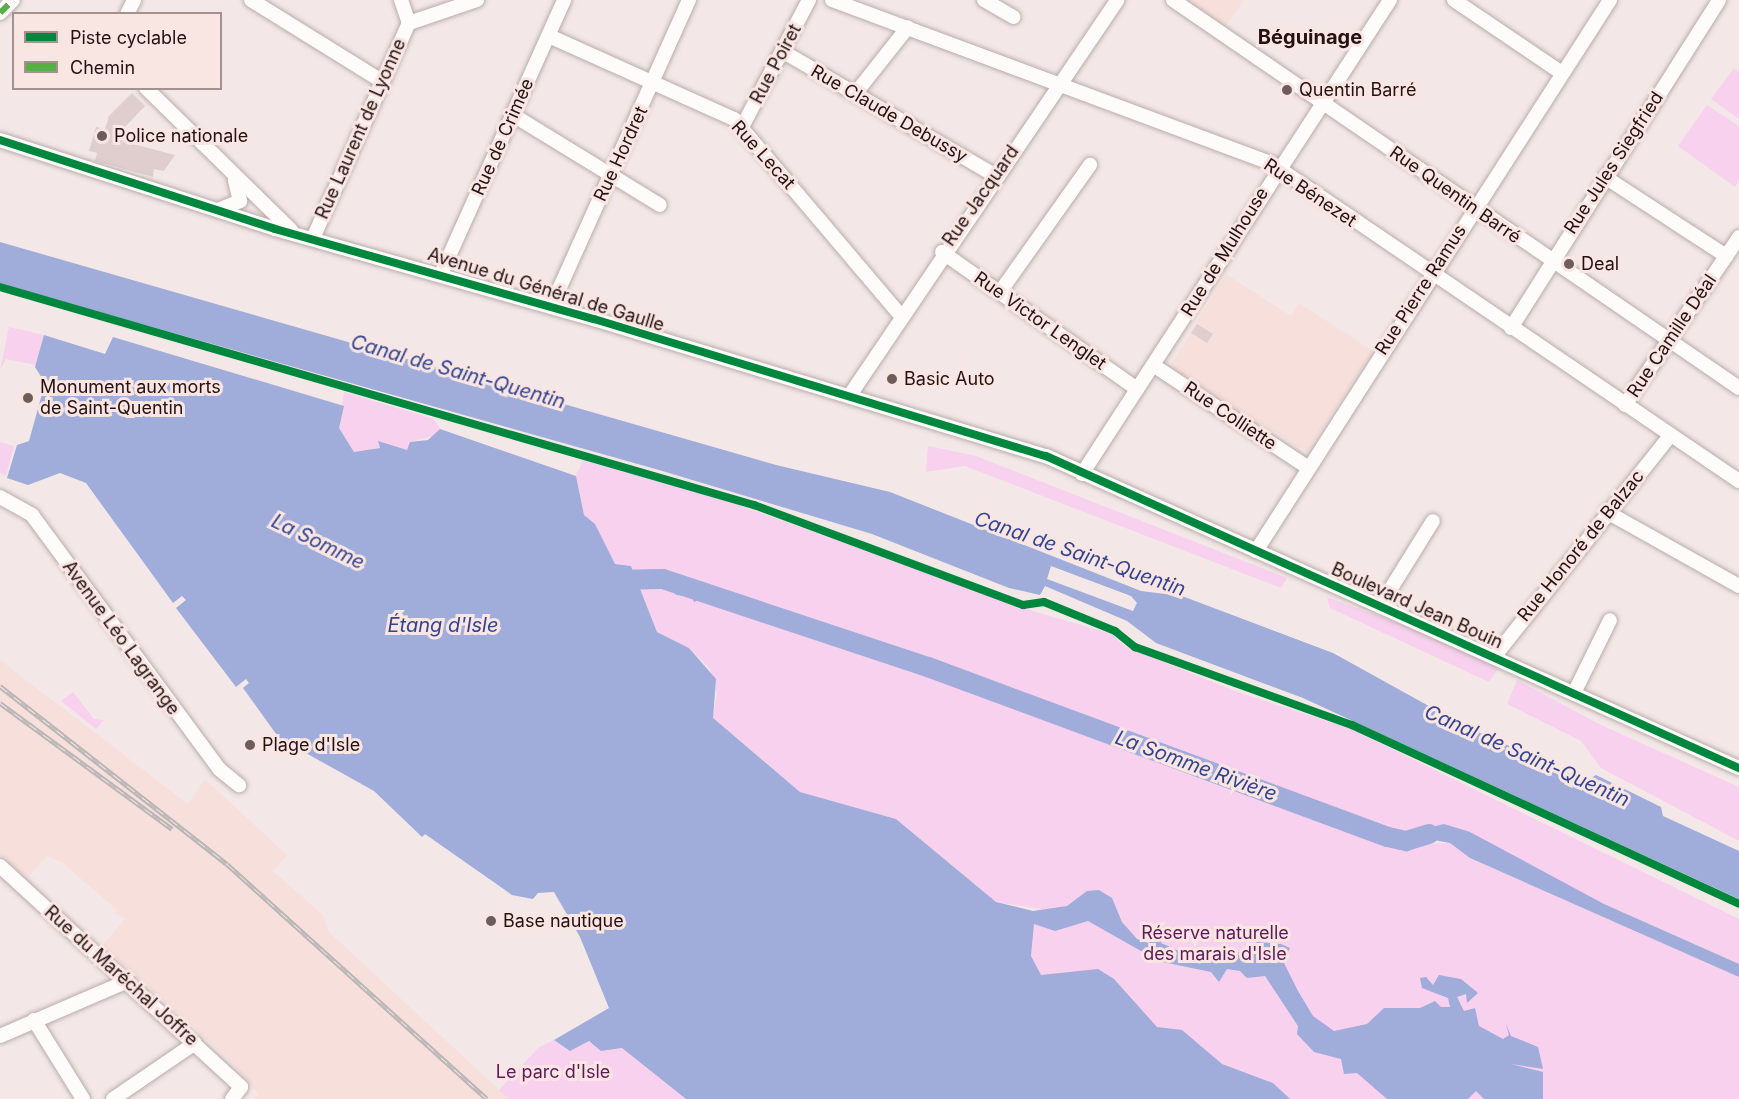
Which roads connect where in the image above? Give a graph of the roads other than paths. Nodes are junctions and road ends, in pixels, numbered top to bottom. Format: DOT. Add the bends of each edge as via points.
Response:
graph roads {
  1 [pos="13,0"];
  2 [pos="251,0"];
  3 [pos="401,0"];
  4 [pos="477,0"];
  5 [pos="564,0"];
  6 [pos="689,0"];
  7 [pos="809,0"];
  8 [pos="831,0"];
  9 [pos="984,0"];
  10 [pos="1116,0"];
  11 [pos="1173,0"];
  12 [pos="1390,0"];
  13 [pos="1454,0"];
  14 [pos="1610,0"];
  15 [pos="1719,0"];
  16 [pos="0,13"];
  17 [pos="1013,17"];
  18 [pos="409,23"];
  19 [pos="908,27"];
  20 [pos="549,36"];
  21 [pos="782,51"];
  22 [pos="1562,73"];
  23 [pos="383,82"];
  24 [pos="654,83"];
  25 [pos="1058,85"];
  26 [pos="148,90"];
  27 [pos="855,94"];
  28 [pos="1323,104"];
  29 [pos="513,115"];
  30 [pos="742,127"];
  31 [pos="0,140"];
  32 [pos="1090,165"];
  33 [pos="1278,169"];
  34 [pos="230,173"];
  35 [pos="611,176"];
  36 [pos="996,176"];
  37 [pos="1605,177"];
  38 [pos="660,205"];
  39 [pos="1475,208"];
  40 [pos="218,210"];
  41 [pos="291,230"];
  42 [pos="315,236"];
  43 [pos="1739,237"];
  44 [pos="942,252"];
  45 [pos="1726,256"];
  46 [pos="1551,262"];
  47 [pos="441,274"];
  48 [pos="1431,275"];
  49 [pos="1000,292"];
  50 [pos="551,307"];
  51 [pos="901,316"];
  52 [pos="1511,328"];
  53 [pos="1669,340"];
  54 [pos="1153,365"];
  55 [pos="1739,388"];
  56 [pos="1137,389"];
  57 [pos="850,395"];
  58 [pos="1625,405"];
  59 [pos="1670,436"];
  60 [pos="1307,467"];
  61 [pos="1082,474"];
  62 [pos="1739,481"];
  63 [pos="0,497"];
  64 [pos="1607,512"];
  65 [pos="1433,521"];
  66 [pos="1256,551"];
  67 [pos="1739,586"];
  68 [pos="1380,606"];
  69 [pos="1610,620"];
  70 [pos="1494,657"];
  71 [pos="1574,693"];
  72 [pos="1739,768"];
  73 [pos="239,785"];
  74 [pos="0,866"];
  75 [pos="128,981"];
  76 [pos="34,1020"];
  77 [pos="0,1036"];
  78 [pos="195,1043"];
  79 [pos="83,1099"];
  80 [pos="113,1099"];
  81 [pos="232,1099"];
  1 -- 16 [label="street"];
  2 -- 23 [label="street"];
  3 -- 18 [label="street"];
  4 -- 18 [label="street"];
  5 -- 20 [label="street, Rue de Crimée"];
  6 -- 24 [label="street, Rue Hordret"];
  7 -- 21 [label="street, Rue Poiret"];
  8 -- 19 [label="street, Rue Bénezet"];
  9 -- 17 [label="street"];
  10 -- 25 [label="street, Rue Jacquard"];
  11 -- 28 [label="street, Rue Quentin Barré"];
  12 -- 28 [label="street, Rue de Mulhouse"];
  13 -- 22 [label="street"];
  14 -- 22 [label="street, Rue Pierre Ramus"];
  15 -- 37 [label="street, Rue Jules Siegfried"];
  18 -- 23 [label="street, Rue Laurent de Lyonne"];
  19 -- 25 [label="street, Rue Bénezet"];
  19 -- 27 [label="street"];
  20 -- 24 [label="street, Rue Lecat"];
  20 -- 29 [label="street, Rue de Crimée"];
  21 -- 27 [label="street, Rue Claude Debussy"];
  21 -- 30 [label="street, Rue Poiret"];
  22 -- 39 [label="street, Rue Pierre Ramus"];
  23 -- 42 [label="street, Rue Laurent de Lyonne"];
  24 -- 30 [label="street, Rue Lecat" via="734,119"];
  24 -- 35 [label="street, Rue Hordret"];
  25 -- 33 [label="street, Rue Bénezet"];
  25 -- 36 [label="street, Rue Jacquard"];
  26 -- 34 [label="street"];
  27 -- 36 [label="street, Rue Claude Debussy"];
  28 -- 33 [label="street, Rue de Mulhouse"];
  28 -- 39 [label="street, Rue Quentin Barré"];
  29 -- 35 [label="street"];
  29 -- 47 [label="street, Rue de Crimée"];
  30 -- 51 [label="street, Rue Lecat"];
  31 -- 40 [label="street, Avenue du Général de Gaulle"];
  32 -- 49 [label="street"];
  33 -- 48 [label="street, Rue Bénezet"];
  33 -- 54 [label="street, Rue de Mulhouse"];
  34 -- 40 [label="street" via="241,193 240,201"];
  34 -- 41 [label="street"];
  35 -- 38 [label="street"];
  35 -- 50 [label="street, Rue Hordret"];
  36 -- 44 [label="street, Rue Jacquard"];
  37 -- 45 [label="street"];
  37 -- 46 [label="street, Rue Jules Siegfried"];
  39 -- 46 [label="street, Rue Quentin Barré"];
  39 -- 48 [label="street, Rue Pierre Ramus"];
  40 -- 41 [label="street, Avenue du Général de Gaulle"];
  41 -- 42 [label="street, Avenue du Général de Gaulle"];
  42 -- 47 [label="street, Avenue du Général de Gaulle"];
  43 -- 45 [label="street, Rue Camille Déal"];
  44 -- 49 [label="street, Rue Victor Lenglet"];
  44 -- 51 [label="street, Rue Jacquard"];
  45 -- 53 [label="street, Rue Camille Déal"];
  46 -- 52 [label="street, Rue Jules Siegfried"];
  46 -- 53 [label="street, Rue Quentin Barré"];
  47 -- 50 [label="street, Avenue du Général de Gaulle"];
  48 -- 52 [label="street, Rue Bénezet"];
  48 -- 60 [label="street, Rue Pierre Ramus"];
  49 -- 56 [label="street, Rue Victor Lenglet"];
  50 -- 57 [label="street, Avenue du Général de Gaulle"];
  51 -- 57 [label="street, Rue Jacquard"];
  52 -- 58 [label="street, Rue Bénezet"];
  53 -- 55 [label="street, Rue Quentin Barré"];
  53 -- 58 [label="street, Rue Camille Déal"];
  54 -- 56 [label="street, Rue de Mulhouse"];
  54 -- 60 [label="street, Rue Colliette"];
  56 -- 61 [label="street, Rue de Mulhouse"];
  57 -- 61 [label="street, Avenue du Général de Gaulle" via="1046,456"];
  58 -- 59 [label="street, Rue Bénezet"];
  59 -- 62 [label="street, Rue Bénezet"];
  59 -- 64 [label="street, Rue Honoré de Balzac"];
  60 -- 66 [label="street, Rue Pierre Ramus"];
  61 -- 66 [label="street, Boulevard Jean Bouin"];
  63 -- 73 [label="street, Avenue Léo Lagrange" via="32,515 219,770"];
  64 -- 67 [label="street"];
  64 -- 70 [label="street, Rue Honoré de Balzac"];
  65 -- 68 [label="street, Boulevard Jean Bouin"];
  66 -- 68 [label="street, Boulevard Jean Bouin"];
  68 -- 70 [label="street, Boulevard Jean Bouin"];
  69 -- 71 [label="street"];
  70 -- 71 [label="street, Boulevard Jean Bouin"];
  71 -- 72 [label="street, Boulevard Jean Bouin"];
  74 -- 75 [label="street, Rue du Maréchal Joffre"];
  75 -- 76 [label="street"];
  75 -- 78 [label="street, Rue du Maréchal Joffre"];
  76 -- 77 [label="street"];
  76 -- 79 [label="street"];
  78 -- 80 [label="street"];
  78 -- 81 [label="street, Rue du Maréchal Joffre" via="242,1087"];
}
